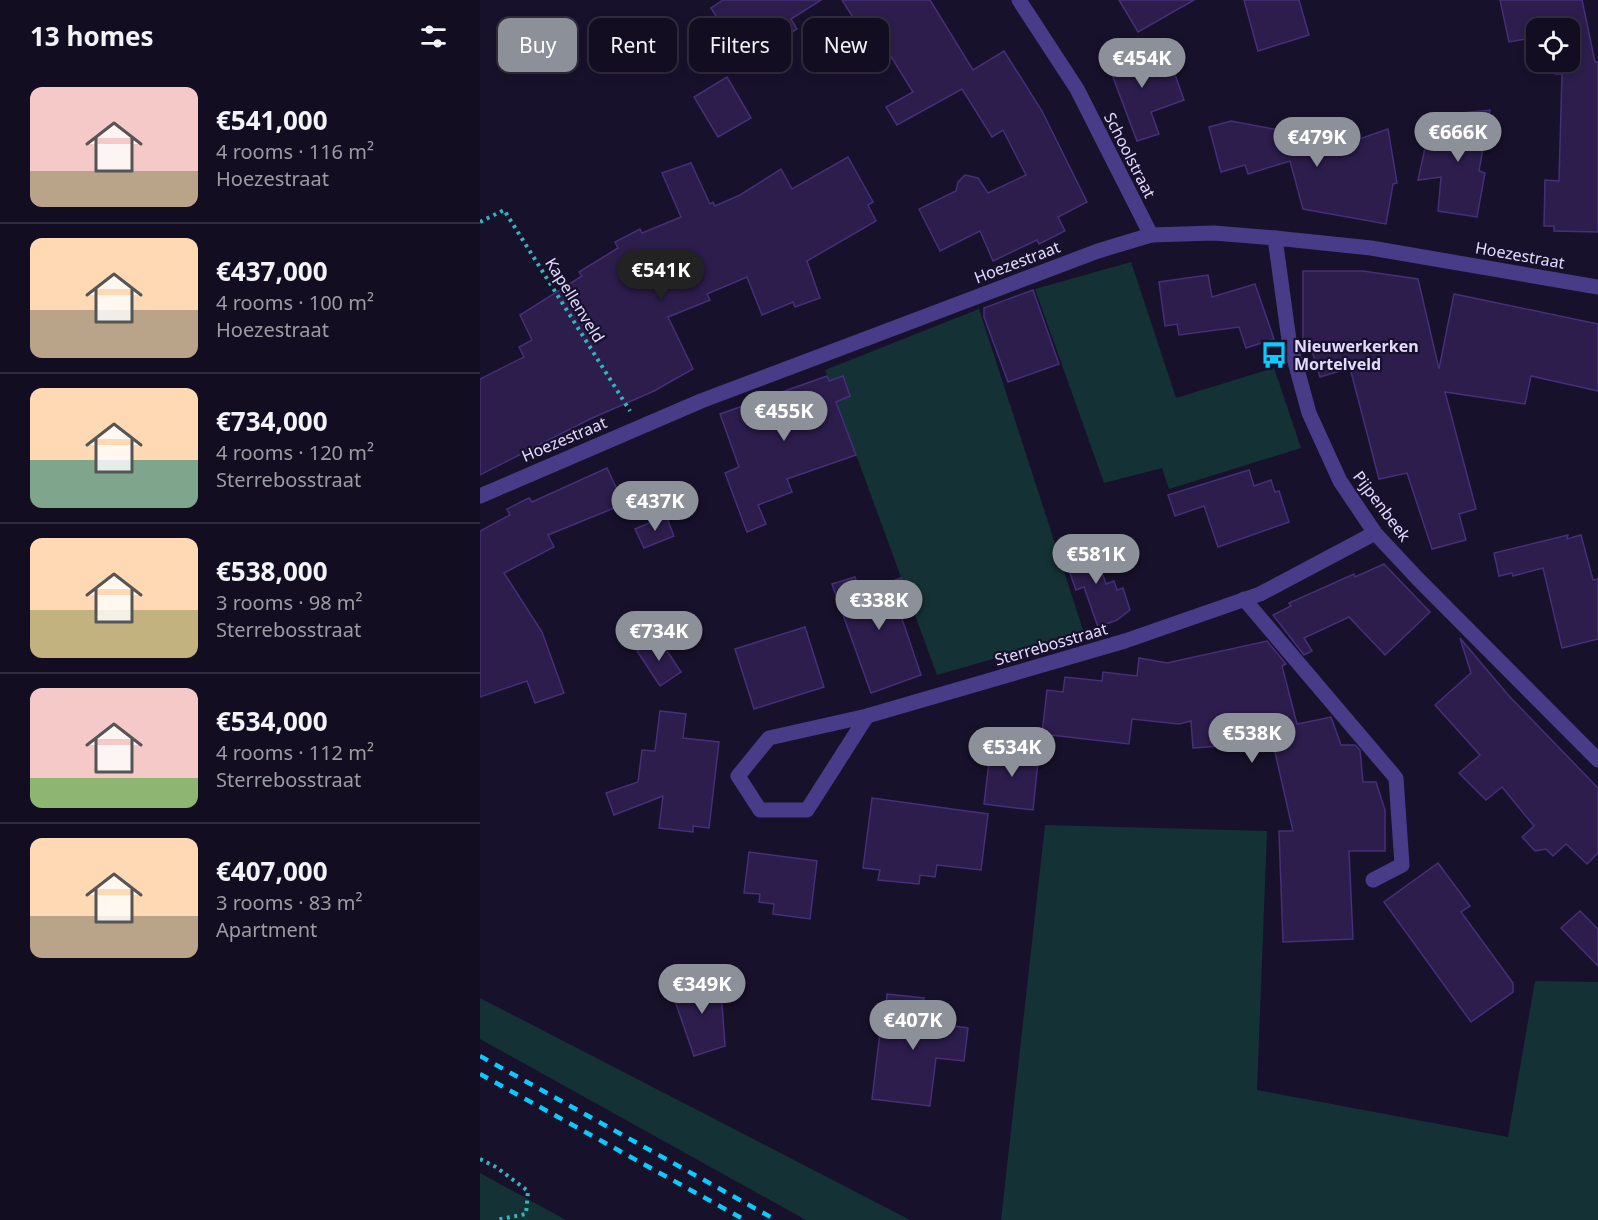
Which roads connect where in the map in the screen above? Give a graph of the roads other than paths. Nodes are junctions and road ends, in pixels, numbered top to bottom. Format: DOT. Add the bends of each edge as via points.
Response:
graph roads {
  1 [pos="1019,0"];
  2 [pos="1151,235"];
  3 [pos="1275,238"];
  4 [pos="1598,287"];
  5 [pos="480,496"];
  6 [pos="1375,533"];
  7 [pos="1244,599"];
  8 [pos="867,716"];
  9 [pos="1598,760"];
  10 [pos="1373,880"];
  1 -- 2 [label="street, Schoolstraat" via="1077,89"];
  2 -- 3 [label="street, Hoezestraat" via="1214,233"];
  2 -- 5 [label="street, Hoezestraat" via="1087,255 640,426"];
  3 -- 4 [label="street, Hoezestraat" via="1371,248"];
  3 -- 6 [label="street, Pijpenbeek" via="1288,340 1309,413 1340,481"];
  6 -- 7 [label="street, Sterrebosstraat"];
  6 -- 9 [label="street, Pijpenbeek"];
  7 -- 8 [label="street, Sterrebosstraat" via="1125,641"];
  7 -- 10 [label="street" via="1396,778 1402,865"];
  8 -- 8 [label="street, Sterrebosstraat" via="769,738 738,776 760,810 807,810"];
}
